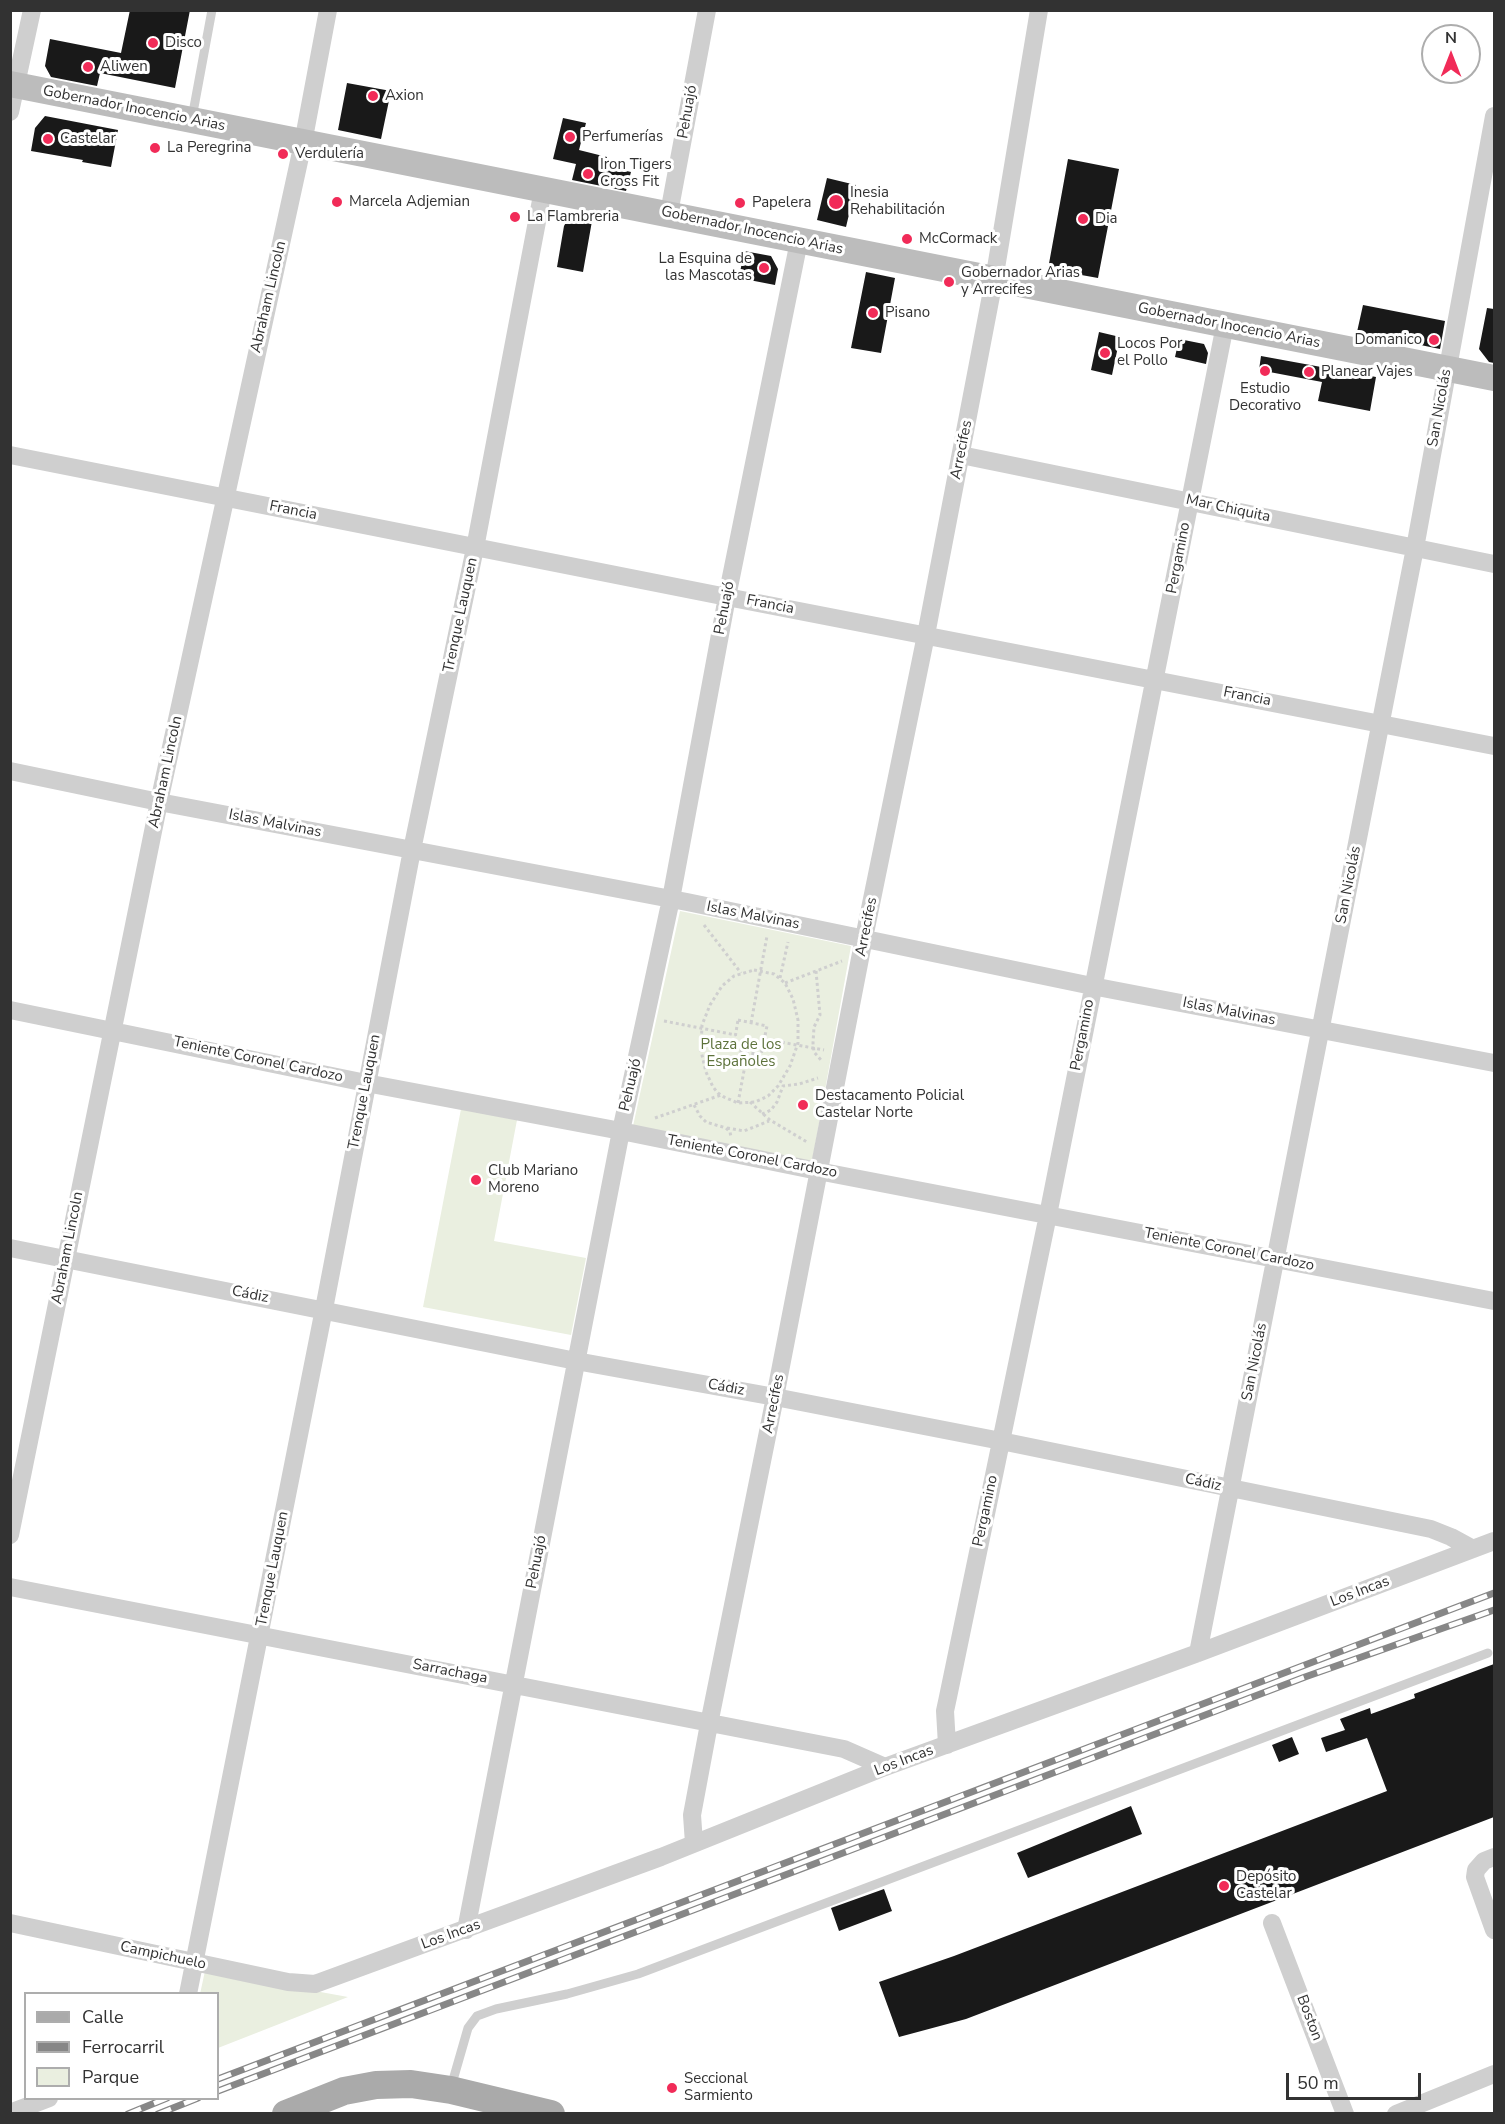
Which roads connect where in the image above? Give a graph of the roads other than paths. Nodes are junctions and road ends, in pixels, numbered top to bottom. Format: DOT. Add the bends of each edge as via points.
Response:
graph roads {
  1 [pos="32,10"];
  2 [pos="212,10"];
  3 [pos="328,10"];
  4 [pos="707,10"];
  5 [pos="1039,10"];
  6 [pos="13,85"];
  7 [pos="10,112"];
  8 [pos="1494,116"];
  9 [pos="191,121"];
  10 [pos="303,143"];
  11 [pos="543,190"];
  12 [pos="669,213"];
  13 [pos="799,241"];
  14 [pos="994,280"];
  15 [pos="1225,325"];
  16 [pos="1447,368"];
  17 [pos="1494,378"];
  18 [pos="10,455"];
  19 [pos="961,455"];
  20 [pos="224,498"];
  21 [pos="1190,501"];
  22 [pos="475,548"];
  23 [pos="1415,548"];
  24 [pos="1494,564"];
  25 [pos="727,597"];
  26 [pos="926,635"];
  27 [pos="1155,679"];
  28 [pos="1381,723"];
  29 [pos="1494,746"];
  30 [pos="10,771"];
  31 [pos="159,802"];
  32 [pos="412,850"];
  33 [pos="679,901"];
  34 [pos="862,946"];
  35 [pos="1092,986"];
  36 [pos="10,1010"];
  37 [pos="1320,1029"];
  38 [pos="112,1030"];
  39 [pos="1494,1063"];
  40 [pos="366,1083"];
  41 [pos="621,1131"];
  42 [pos="818,1171"];
  43 [pos="1048,1215"];
  44 [pos="10,1248"];
  45 [pos="66,1259"];
  46 [pos="1276,1259"];
  47 [pos="1494,1301"];
  48 [pos="324,1309"];
  49 [pos="576,1361"];
  50 [pos="775,1397"];
  51 [pos="1001,1441"];
  52 [pos="1230,1489"];
  53 [pos="10,1535"];
  54 [pos="1494,1541"];
  55 [pos="1473,1549"];
  56 [pos="10,1587"];
  57 [pos="260,1636"];
  58 [pos="1198,1653"];
  59 [pos="1488,1653"];
  60 [pos="513,1684"];
  61 [pos="709,1724"];
  62 [pos="947,1745"];
  63 [pos="885,1767"];
  64 [pos="694,1843"];
  65 [pos="1494,1857"];
  66 [pos="10,1923"];
  67 [pos="1272,1923"];
  68 [pos="466,1930"];
  69 [pos="1494,1930"];
  70 [pos="195,1963"];
  71 [pos="315,1984"];
  72 [pos="188,1992"];
  73 [pos="1494,2074"];
  74 [pos="451,2090"];
  75 [pos="44,2100"];
  76 [pos="516,2109"];
  77 [pos="10,2113"];
  78 [pos="286,2114"];
  79 [pos="551,2114"];
  80 [pos="1345,2114"];
  81 [pos="1396,2114"];
  1 -- 6 [label="street"];
  2 -- 9 [label="lane"];
  3 -- 10 [label="street, Abraham Lincoln"];
  4 -- 12 [label="street, Pehuajó"];
  5 -- 14 [label="street, Arrecifes"];
  6 -- 7 [label="street"];
  6 -- 9 [label="street, Gobernador Inocencio Arias"];
  8 -- 16 [label="street, San Nicolás"];
  9 -- 10 [label="street, Gobernador Inocencio Arias"];
  10 -- 11 [label="street, Gobernador Inocencio Arias"];
  10 -- 20 [label="street, Abraham Lincoln"];
  11 -- 12 [label="street, Gobernador Inocencio Arias"];
  11 -- 22 [label="street, Trenque Lauquen"];
  12 -- 13 [label="street, Gobernador Inocencio Arias"];
  13 -- 14 [label="street, Gobernador Inocencio Arias"];
  13 -- 25 [label="street, Pehuajó"];
  14 -- 15 [label="street, Gobernador Inocencio Arias"];
  14 -- 19 [label="street, Arrecifes"];
  15 -- 16 [label="street, Gobernador Inocencio Arias"];
  15 -- 21 [label="street, Pergamino"];
  16 -- 17 [label="street, Gobernador Inocencio Arias"];
  16 -- 23 [label="street, San Nicolás"];
  18 -- 20 [label="street, Francia"];
  19 -- 21 [label="street, Mar Chiquita"];
  19 -- 26 [label="street, Arrecifes"];
  20 -- 22 [label="street, Francia"];
  20 -- 31 [label="street, Abraham Lincoln"];
  21 -- 23 [label="street, Mar Chiquita"];
  21 -- 27 [label="street, Pergamino"];
  22 -- 25 [label="street, Francia"];
  22 -- 32 [label="street, Trenque Lauquen"];
  23 -- 24 [label="street, Mar Chiquita"];
  23 -- 28 [label="street, San Nicolás"];
  25 -- 26 [label="street, Francia"];
  25 -- 33 [label="street, Pehuajó"];
  26 -- 27 [label="street, Francia"];
  26 -- 34 [label="street, Arrecifes"];
  27 -- 28 [label="street, Francia"];
  27 -- 35 [label="street, Pergamino"];
  28 -- 29 [label="street, Francia"];
  28 -- 37 [label="street, San Nicolás"];
  30 -- 31 [label="street, Islas Malvinas"];
  31 -- 32 [label="street, Islas Malvinas"];
  31 -- 38 [label="street, Abraham Lincoln"];
  32 -- 33 [label="street, Islas Malvinas"];
  32 -- 40 [label="street, Trenque Lauquen"];
  33 -- 34 [label="street, Islas Malvinas" via="792,924"];
  33 -- 41 [label="street, Pehuajó" via="646,1018"];
  34 -- 35 [label="street, Islas Malvinas"];
  34 -- 42 [label="street, Arrecifes"];
  35 -- 37 [label="street, Islas Malvinas"];
  35 -- 43 [label="street, Pergamino"];
  36 -- 38 [label="street, Teniente Coronel Cardozo"];
  37 -- 39 [label="street, Islas Malvinas"];
  37 -- 46 [label="street, San Nicolás"];
  38 -- 40 [label="street, Teniente Coronel Cardozo"];
  38 -- 45 [label="street, Abraham Lincoln"];
  40 -- 41 [label="street, Teniente Coronel Cardozo"];
  40 -- 48 [label="street, Trenque Lauquen"];
  41 -- 42 [label="street, Teniente Coronel Cardozo"];
  41 -- 49 [label="street, Pehuajó"];
  42 -- 43 [label="street, Teniente Coronel Cardozo"];
  42 -- 50 [label="street, Arrecifes"];
  43 -- 46 [label="street, Teniente Coronel Cardozo"];
  43 -- 51 [label="street, Pergamino"];
  44 -- 45 [label="street, Cádiz"];
  45 -- 48 [label="street, Cádiz"];
  45 -- 53 [label="street, Abraham Lincoln"];
  46 -- 47 [label="street, Teniente Coronel Cardozo"];
  46 -- 52 [label="street, San Nicolás"];
  48 -- 49 [label="street, Cádiz"];
  48 -- 57 [label="street, Trenque Lauquen"];
  49 -- 50 [label="street, Cádiz"];
  49 -- 60 [label="street, Pehuajó"];
  50 -- 51 [label="street, Cádiz"];
  50 -- 61 [label="street, Arrecifes"];
  51 -- 52 [label="street, Cádiz"];
  51 -- 62 [label="street, Pergamino" via="945,1711"];
  52 -- 55 [label="street, Cádiz" via="1431,1529"];
  52 -- 58 [label="street, San Nicolás"];
  54 -- 55 [label="street, Los Incas"];
  55 -- 58 [label="street, Los Incas"];
  56 -- 57 [label="street, Sarrachaga"];
  57 -- 60 [label="street, Sarrachaga"];
  57 -- 70 [label="street, Trenque Lauquen"];
  58 -- 62 [label="street, Los Incas"];
  59 -- 74 [label="lane" via="638,1974 477,2016 468,2028"];
  60 -- 61 [label="street, Sarrachaga"];
  60 -- 68 [label="street, Pehuajó"];
  61 -- 63 [label="street, Sarrachaga" via="844,1749"];
  61 -- 64 [label="street, Arrecifes" via="692,1815"];
  62 -- 63 [label="street, Los Incas"];
  63 -- 64 [label="street, Los Incas"];
  64 -- 68 [label="street, Los Incas"];
  65 -- 69 [label="street" via="1484,1861 1475,1876"];
  66 -- 70 [label="street, Campichuelo"];
  67 -- 80 [label="street, Boston"];
  68 -- 71 [label="street, Los Incas"];
  70 -- 71 [label="street, Campichuelo"];
  70 -- 72 [label="street, Trenque Lauquen"];
  73 -- 81 [label="street"];
  74 -- 76 [label="main road"];
  74 -- 78 [label="main road" via="411,2084 376,2085 344,2091"];
  75 -- 77 [label="street"];
  76 -- 79 [label="main road"];
}
